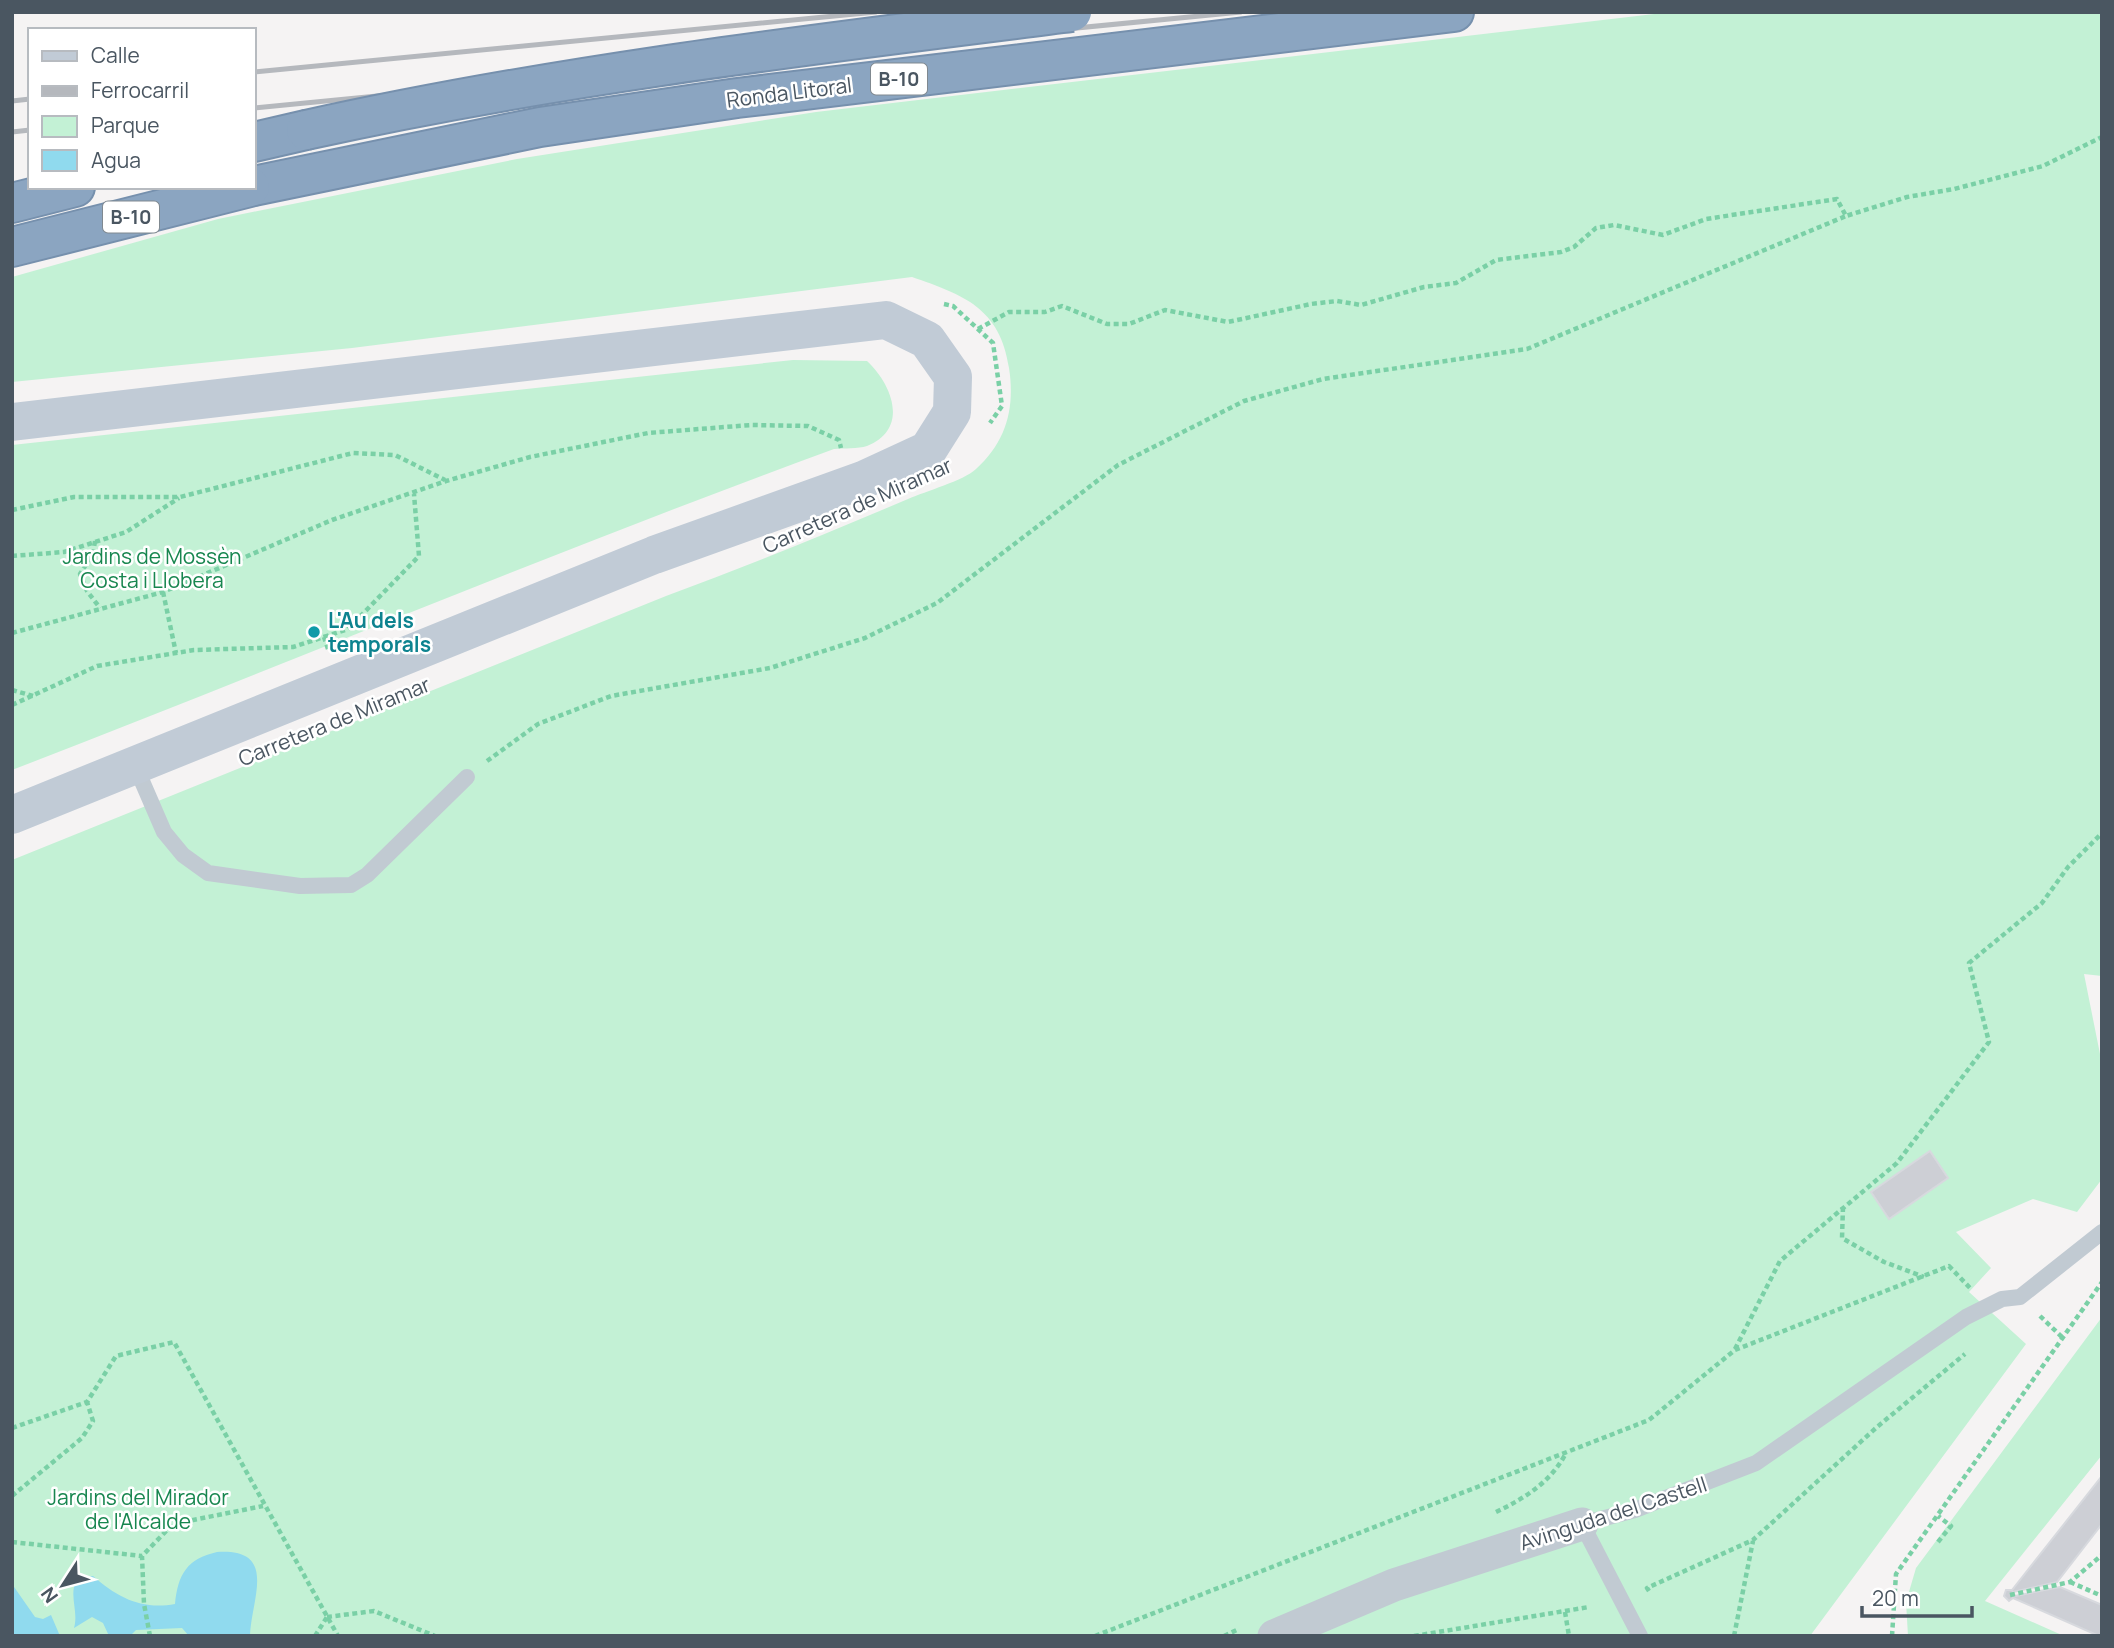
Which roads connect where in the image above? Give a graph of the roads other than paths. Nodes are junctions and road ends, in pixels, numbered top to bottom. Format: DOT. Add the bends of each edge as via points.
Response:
graph roads {
  1 [pos="1072,12"];
  2 [pos="1454,12"];
  3 [pos="256,141"];
  4 [pos="258,185"];
  5 [pos="67,189"];
  6 [pos="242,189"];
  7 [pos="12,203"];
  8 [pos="12,247"];
  9 [pos="12,422"];
  10 [pos="135,765"];
  11 [pos="467,777"];
  12 [pos="12,816"];
  13 [pos="2102,1232"];
  14 [pos="1582,1524"];
  15 [pos="1274,1636"];
  16 [pos="1640,1636"];
  1 -- 3 [label="highway, Ronda Litoral / B-10, bridge" via="642,67 421,105"];
  2 -- 4 [label="highway, Ronda Litoral / B-10" via="684,106 540,127"];
  5 -- 7 [label="highway"];
  6 -- 8 [label="highway, Ronda Litoral / B-10"];
  9 -- 10 [label="street, Carretera de Miramar" via="886,320 927,340 953,377 952,412 928,450 863,480 654,555"];
  10 -- 11 [label="lane" via="164,832 183,855 208,873 300,886 351,885 367,875"];
  10 -- 12 [label="street, Carretera de Miramar"];
  13 -- 14 [label="lane, Avinguda del Castell" via="2020,1297 2002,1299 1966,1317 1756,1463 1635,1510"];
  14 -- 15 [label="street, Avinguda del Castell" via="1394,1585"];
  14 -- 16 [label="lane"];
}
